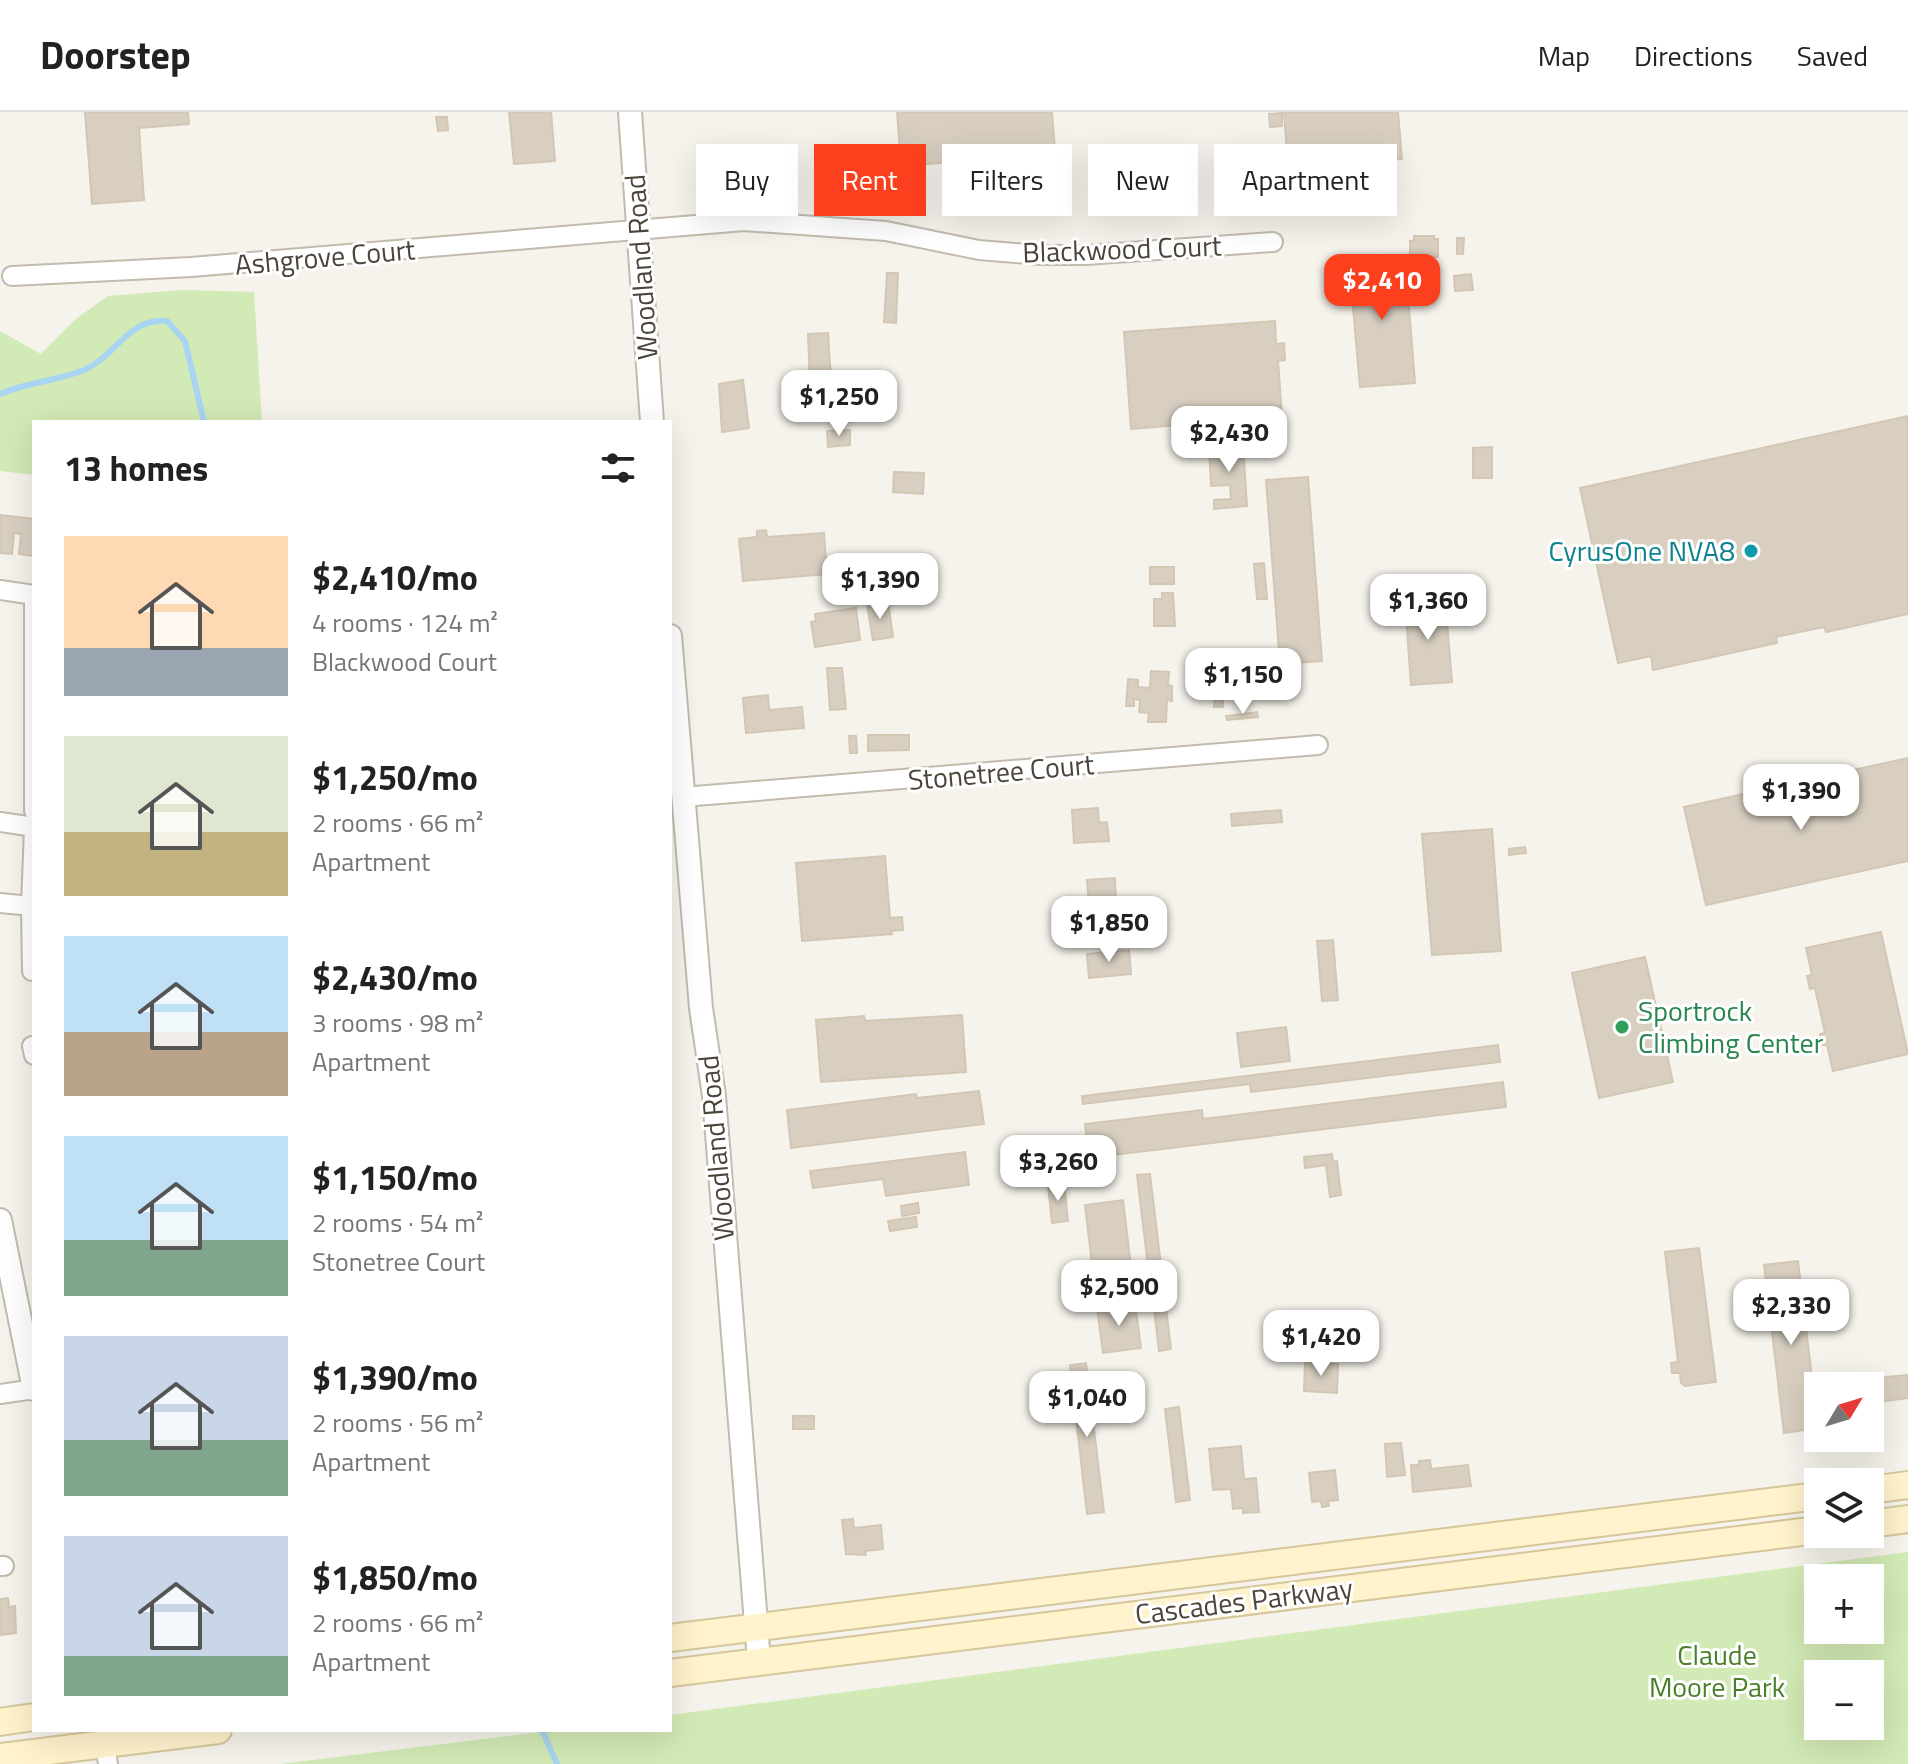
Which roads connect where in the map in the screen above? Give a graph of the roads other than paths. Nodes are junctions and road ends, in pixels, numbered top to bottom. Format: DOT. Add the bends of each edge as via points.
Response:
graph roads {
  1 [pos="630,112"];
  2 [pos="638,232"];
  3 [pos="1273,242"];
  4 [pos="12,276"];
  5 [pos="652,420"];
  6 [pos="0,590"];
  7 [pos="32,595"];
  8 [pos="672,661"];
  9 [pos="1318,745"];
  10 [pos="683,797"];
  11 [pos="0,822"];
  12 [pos="32,828"];
  13 [pos="32,880"];
  14 [pos="0,903"];
  15 [pos="31,906"];
  16 [pos="32,971"];
  17 [pos="0,1220"];
  18 [pos="32,1379"];
  19 [pos="32,1389"];
  20 [pos="0,1394"];
  21 [pos="1908,1485"];
  22 [pos="1884,1488"];
  23 [pos="1804,1498"];
  24 [pos="1908,1519"];
  25 [pos="1884,1522"];
  26 [pos="1804,1532"];
  27 [pos="756,1628"];
  28 [pos="672,1638"];
  29 [pos="759,1661"];
  30 [pos="672,1673"];
  31 [pos="32,1717"];
  32 [pos="0,1722"];
  33 [pos="204,1732"];
  34 [pos="105,1746"];
  35 [pos="0,1757"];
  1 -- 2 [label="street, Woodland Road"];
  2 -- 3 [label="street, Blackwood Court" via="789,222 1040,255"];
  2 -- 4 [label="street, Ashgrove Court"];
  2 -- 5 [label="street, Woodland Road"];
  6 -- 7 [label="street"];
  8 -- 10 [label="street, Woodland Road"];
  9 -- 10 [label="street, Stonetree Court"];
  10 -- 27 [label="street, Woodland Road" via="714,1096"];
  11 -- 12 [label="street"];
  13 -- 15 [label="street"];
  14 -- 15 [label="street"];
  15 -- 16 [label="street"];
  17 -- 18 [label="street"];
  19 -- 20 [label="street"];
  21 -- 22 [label="main road"];
  23 -- 27 [label="main road, Cascades Parkway"];
  24 -- 25 [label="main road"];
  26 -- 29 [label="main road, Cascades Parkway"];
  27 -- 28 [label="main road, Cascades Parkway"];
  27 -- 29 [label="street, Woodland Road"];
  29 -- 30 [label="main road, Cascades Parkway"];
  31 -- 32 [label="main road"];
  33 -- 34 [label="main road"];
  34 -- 35 [label="main road"];
}
